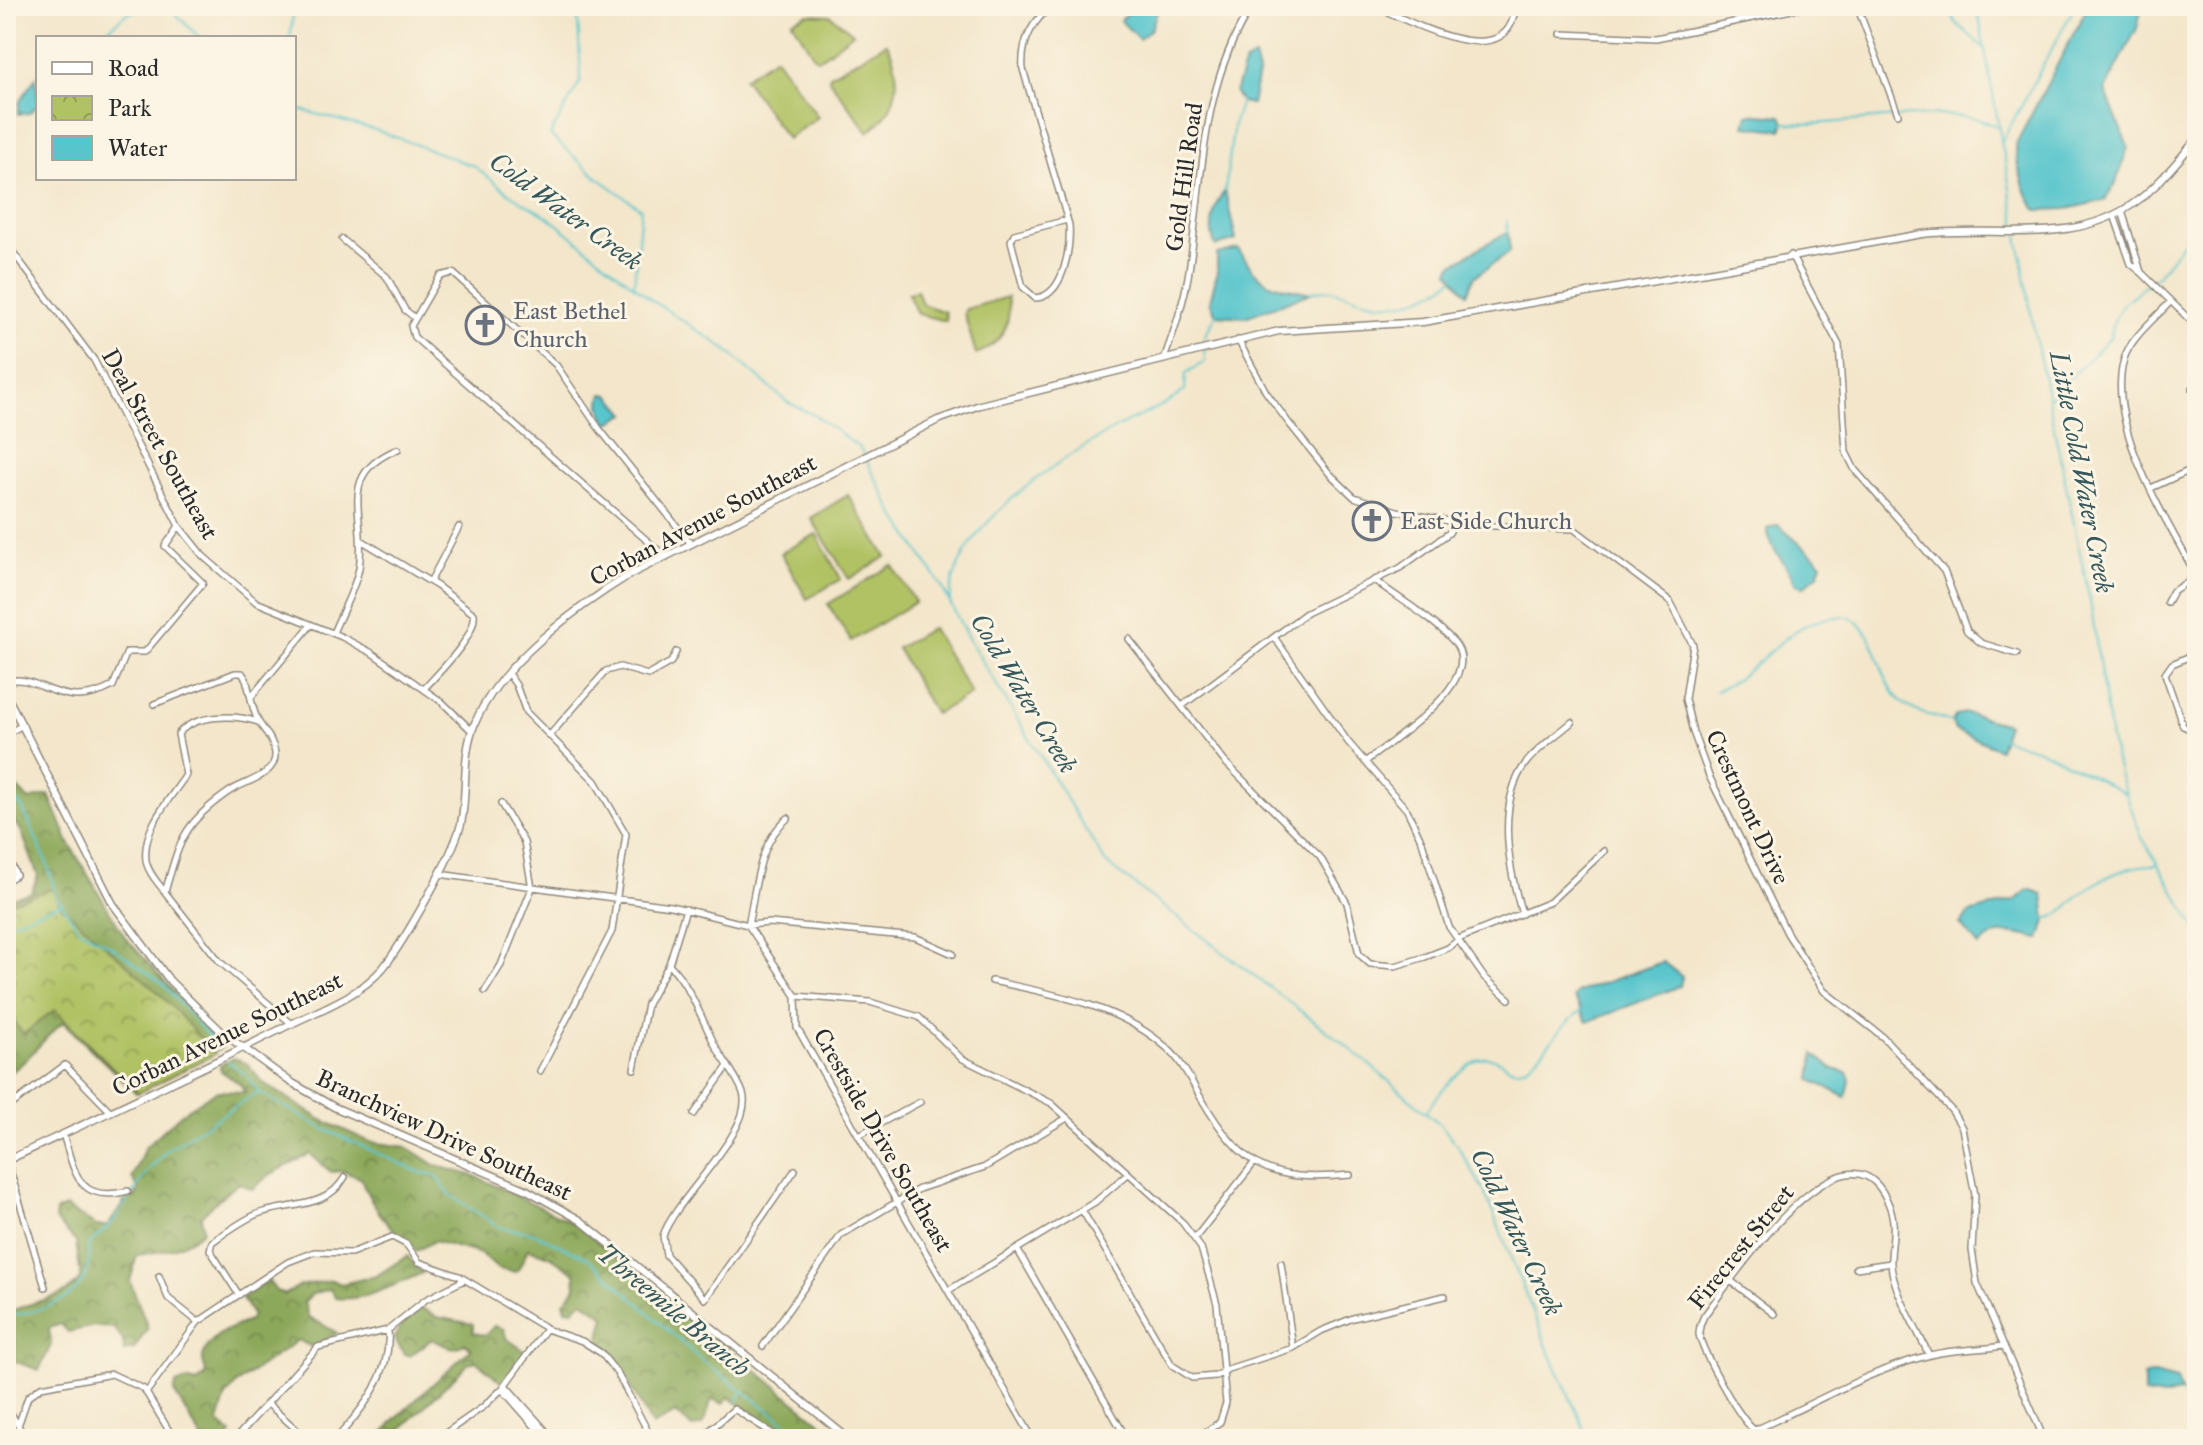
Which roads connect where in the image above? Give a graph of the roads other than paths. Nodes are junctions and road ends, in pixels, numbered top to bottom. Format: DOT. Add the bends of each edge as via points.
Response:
graph roads {
  1 [pos="1052,6"];
  2 [pos="1252,6"];
  3 [pos="1375,6"];
  4 [pos="1515,6"];
  5 [pos="1811,6"];
  6 [pos="1857,6"];
  7 [pos="1561,34"];
  8 [pos="1898,114"];
  9 [pos="2197,139"];
  10 [pos="2122,211"];
  11 [pos="2114,215"];
  12 [pos="1067,220"];
  13 [pos="342,239"];
  14 [pos="6,243"];
  15 [pos="1790,254"];
  16 [pos="2141,272"];
  17 [pos="2170,302"];
  18 [pos="415,318"];
  19 [pos="2197,327"];
  20 [pos="1238,340"];
  21 [pos="1164,359"];
  22 [pos="398,449"];
  23 [pos="2197,467"];
  24 [pos="2151,488"];
  25 [pos="1454,523"];
  26 [pos="179,526"];
  27 [pos="459,527"];
  28 [pos="361,540"];
  29 [pos="691,544"];
  30 [pos="666,557"];
  31 [pos="2197,576"];
  32 [pos="1374,580"];
  33 [pos="430,582"];
  34 [pos="2167,602"];
  35 [pos="311,625"];
  36 [pos="333,633"];
  37 [pos="1274,637"];
  38 [pos="1129,639"];
  39 [pos="676,652"];
  40 [pos="2197,653"];
  41 [pos="2017,654"];
  42 [pos="509,675"];
  43 [pos="6,682"];
  44 [pos="424,689"];
  45 [pos="6,694"];
  46 [pos="251,697"];
  47 [pos="154,704"];
  48 [pos="1182,706"];
  49 [pos="1572,722"];
  50 [pos="259,723"];
  51 [pos="23,725"];
  52 [pos="472,731"];
  53 [pos="2197,732"];
  54 [pos="6,734"];
  55 [pos="549,736"];
  56 [pos="1365,762"];
  57 [pos="501,804"];
  58 [pos="788,818"];
  59 [pos="1604,851"];
  60 [pos="6,853"];
  61 [pos="438,874"];
  62 [pos="6,881"];
  63 [pos="532,888"];
  64 [pos="165,892"];
  65 [pos="617,899"];
  66 [pos="686,909"];
  67 [pos="1522,914"];
  68 [pos="748,925"];
  69 [pos="1457,941"];
  70 [pos="953,954"];
  71 [pos="669,964"];
  72 [pos="992,981"];
  73 [pos="485,991"];
  74 [pos="796,996"];
  75 [pos="1509,999"];
  76 [pos="292,1024"];
  77 [pos="243,1048"];
  78 [pos="728,1066"];
  79 [pos="634,1069"];
  80 [pos="540,1071"];
  81 [pos="920,1102"];
  82 [pos="6,1109"];
  83 [pos="110,1111"];
  84 [pos="694,1114"];
  85 [pos="1067,1118"];
  86 [pos="63,1134"];
  87 [pos="859,1135"];
  88 [pos="6,1160"];
  89 [pos="1254,1163"];
  90 [pos="795,1170"];
  91 [pos="1128,1174"];
  92 [pos="1350,1175"];
  93 [pos="345,1177"];
  94 [pos="128,1191"];
  95 [pos="898,1201"];
  96 [pos="1082,1210"];
  97 [pos="1196,1237"];
  98 [pos="1017,1249"];
  99 [pos="1281,1263"];
  100 [pos="1891,1263"];
  101 [pos="1856,1268"];
  102 [pos="159,1276"];
  103 [pos="464,1280"];
  104 [pos="1731,1281"];
  105 [pos="45,1287"];
  106 [pos="949,1290"];
  107 [pos="239,1295"];
  108 [pos="1445,1296"];
  109 [pos="1774,1314"];
  110 [pos="198,1322"];
  111 [pos="546,1329"];
  112 [pos="388,1330"];
  113 [pos="763,1346"];
  114 [pos="2003,1346"];
  115 [pos="1293,1348"];
  116 [pos="1929,1355"];
  117 [pos="1222,1372"];
  118 [pos="503,1387"];
  119 [pos="146,1393"];
  120 [pos="268,1404"];
  121 [pos="6,1405"];
  122 [pos="18,1425"];
  123 [pos="544,1436"];
  124 [pos="16,1438"];
  125 [pos="26,1439"];
  126 [pos="174,1439"];
  127 [pos="235,1439"];
  128 [pos="307,1439"];
  129 [pos="336,1439"];
  130 [pos="437,1439"];
  131 [pos="553,1439"];
  132 [pos="652,1439"];
  133 [pos="700,1439"];
  134 [pos="781,1439"];
  135 [pos="849,1439"];
  136 [pos="1033,1439"];
  137 [pos="1127,1439"];
  138 [pos="1195,1439"];
  139 [pos="2044,1439"];
  1 -- 12 [label="street" via="1035,22 1022,56"];
  2 -- 21 [label="street, Gold Hill Road" via="1226,57 1214,98 1187,279"];
  3 -- 4 [label="street" via="1471,42 1500,35"];
  5 -- 7 [label="street" via="1669,36"];
  6 -- 8 [label="street"];
  9 -- 10 [label="main road, Corban Avenue Southeast" via="2151,189"];
  10 -- 11 [label="main road, Corban Avenue Southeast"];
  10 -- 16 [label="street"];
  11 -- 15 [label="main road, Corban Avenue Southeast" via="2067,229 1941,231"];
  11 -- 16 [label="street" via="2131,264"];
  12 -- 12 [label="street" via="1070,238 1061,274 1048,294 1035,298 1023,287 1011,241 1014,234"];
  13 -- 18 [label="street" via="387,277"];
  14 -- 26 [label="street, Deal Street Southeast" via="94,360"];
  15 -- 20 [label="main road, Corban Avenue Southeast" via="1434,320 1297,328"];
  15 -- 41 [label="street" via="1839,345 1846,452 1855,470 1944,571 1967,631 1981,643"];
  16 -- 17 [label="street"];
  17 -- 19 [label="street"];
  17 -- 24 [label="street" via="2131,346 2123,370 2129,437"];
  18 -- 29 [label="street" via="440,276 449,272 459,278 556,365 606,438"];
  18 -- 30 [label="street" via="410,330 416,339"];
  20 -- 21 [label="main road, Corban Avenue Southeast"];
  20 -- 25 [label="street, Crestmont Drive" via="1266,392 1348,492 1375,505"];
  21 -- 29 [label="main road, Corban Avenue Southeast" via="938,420"];
  22 -- 28 [label="street" via="372,461 362,476"];
  23 -- 24 [label="street"];
  24 -- 31 [label="street"];
  25 -- 32 [label="street" via="1422,553"];
  25 -- 114 [label="street, Crestmont Drive" via="1574,529 1648,581 1675,607 1693,645 1685,699 1693,732 1709,776 1787,933 1824,991 1883,1037 1962,1128 1975,1195 1973,1266"];
  26 -- 35 [label="street, Deal Street Southeast" via="238,589"];
  26 -- 43 [label="street" via="165,546 203,583 145,652 127,652 113,686 79,697 31,682"];
  27 -- 33 [label="street"];
  28 -- 33 [label="street"];
  28 -- 36 [label="street" via="358,573"];
  29 -- 30 [label="main road, Corban Avenue Southeast"];
  30 -- 42 [label="main road, Corban Avenue Southeast" via="572,612"];
  31 -- 34 [label="street" via="2173,591"];
  32 -- 37 [label="street" via="1317,605"];
  32 -- 56 [label="street" via="1454,642 1460,669 1444,696"];
  33 -- 44 [label="street" via="467,607 475,620"];
  35 -- 36 [label="street, Deal Street Southeast"];
  35 -- 46 [label="street"];
  36 -- 44 [label="street, Deal Street Southeast"];
  37 -- 48 [label="street"];
  37 -- 56 [label="street"];
  38 -- 48 [label="street"];
  39 -- 55 [label="street" via="671,662 648,675 620,667 606,671"];
  40 -- 53 [label="street" via="2172,664 2165,674 2183,726"];
  42 -- 52 [label="main road, Corban Avenue Southeast"];
  42 -- 55 [label="street" via="526,712"];
  44 -- 52 [label="street, Deal Street Southeast"];
  45 -- 51 [label="main road, Branchview Drive Southeast"];
  46 -- 47 [label="street" via="239,672"];
  46 -- 50 [label="street"];
  48 -- 69 [label="street" via="1224,761 1329,869 1347,903 1364,960 1395,966"];
  49 -- 67 [label="street" via="1526,764 1512,796 1510,873"];
  50 -- 64 [label="street" via="274,749 273,764 190,823"];
  50 -- 64 [label="street" via="218,717 178,734 186,775 160,810 146,852 147,864"];
  51 -- 54 [label="street"];
  51 -- 77 [label="main road, Branchview Drive Southeast" via="125,922 170,981"];
  52 -- 61 [label="main road, Corban Avenue Southeast" via="461,823"];
  55 -- 65 [label="street" via="595,781 625,829"];
  56 -- 69 [label="street" via="1415,824"];
  57 -- 63 [label="street" via="524,842"];
  58 -- 68 [label="street" via="762,861"];
  59 -- 67 [label="street" via="1550,902"];
  60 -- 62 [label="street" via="15,879"];
  61 -- 63 [label="street"];
  61 -- 76 [label="main road, Corban Avenue Southeast" via="375,976 352,994"];
  63 -- 65 [label="street"];
  63 -- 73 [label="street"];
  64 -- 76 [label="street" via="220,962"];
  65 -- 66 [label="street"];
  65 -- 80 [label="street" via="612,931"];
  66 -- 68 [label="street"];
  66 -- 71 [label="street"];
  67 -- 69 [label="street"];
  68 -- 70 [label="street" via="908,935"];
  68 -- 74 [label="street, Crestside Drive Southeast"];
  69 -- 75 [label="street"];
  71 -- 78 [label="street"];
  71 -- 79 [label="street" via="647,1004"];
  72 -- 89 [label="street" via="1086,1002 1158,1041 1175,1056 1224,1134"];
  74 -- 85 [label="street" via="905,1010 927,1023 961,1058 1043,1098"];
  74 -- 87 [label="street, Crestside Drive Southeast" via="797,1028"];
  76 -- 77 [label="main road, Corban Avenue Southeast"];
  77 -- 83 [label="main road, Corban Avenue Southeast"];
  77 -- 135 [label="main road, Branchview Drive Southeast" via="357,1119 525,1189 571,1214"];
  78 -- 84 [label="street"];
  78 -- 90 [label="street" via="743,1095 741,1115 663,1239 668,1258 705,1299"];
  81 -- 87 [label="street"];
  82 -- 83 [label="street" via="65,1065"];
  83 -- 86 [label="main road, Corban Avenue Southeast"];
  85 -- 91 [label="street"];
  85 -- 95 [label="street" via="985,1167 934,1182"];
  86 -- 88 [label="main road, Corban Avenue Southeast"];
  86 -- 94 [label="street" via="85,1187 103,1195"];
  87 -- 95 [label="street, Crestside Drive Southeast"];
  88 -- 105 [label="street"];
  89 -- 92 [label="street" via="1298,1178"];
  89 -- 97 [label="street"];
  91 -- 96 [label="street"];
  91 -- 97 [label="street"];
  93 -- 107 [label="street" via="314,1202 255,1215 212,1242 210,1250"];
  95 -- 106 [label="street, Crestside Drive Southeast"];
  95 -- 113 [label="street" via="836,1240"];
  96 -- 98 [label="street"];
  96 -- 117 [label="street" via="1176,1370 1197,1379"];
  97 -- 117 [label="street" via="1217,1304"];
  98 -- 106 [label="street"];
  98 -- 137 [label="street"];
  99 -- 115 [label="street"];
  100 -- 101 [label="street"];
  100 -- 104 [label="street, Firecrest Street" via="1895,1231 1889,1205 1873,1181 1850,1173 1822,1183 1800,1199"];
  100 -- 116 [label="street, Firecrest Street"];
  102 -- 110 [label="street" via="168,1298"];
  103 -- 107 [label="street" via="419,1262 406,1244 389,1237 351,1253 319,1251 300,1257"];
  103 -- 111 [label="street"];
  103 -- 112 [label="street" via="425,1300"];
  104 -- 109 [label="street"];
  104 -- 116 [label="street, Firecrest Street" via="1704,1316 1699,1333 1748,1427 1755,1430 1849,1382"];
  106 -- 136 [label="street, Crestside Drive Southeast"];
  107 -- 110 [label="street"];
  108 -- 115 [label="street" via="1353,1318"];
  110 -- 119 [label="street"];
  111 -- 118 [label="street"];
  111 -- 132 [label="street" via="589,1344 608,1360"];
  112 -- 120 [label="street" via="318,1347"];
  112 -- 129 [label="street" via="389,1351 379,1380"];
  114 -- 116 [label="street"];
  114 -- 139 [label="street, Crestmont Drive"];
  115 -- 117 [label="street"];
  117 -- 138 [label="street" via="1226,1412"];
  118 -- 123 [label="street"];
  118 -- 130 [label="street"];
  119 -- 122 [label="street" via="112,1374 41,1387 28,1397"];
  119 -- 126 [label="street"];
  120 -- 127 [label="street"];
  120 -- 128 [label="street"];
  121 -- 122 [label="street"];
  122 -- 124 [label="street"];
  122 -- 125 [label="street"];
  123 -- 131 [label="street"];
  133 -- 134 [label="street" via="734,1409"];
}
